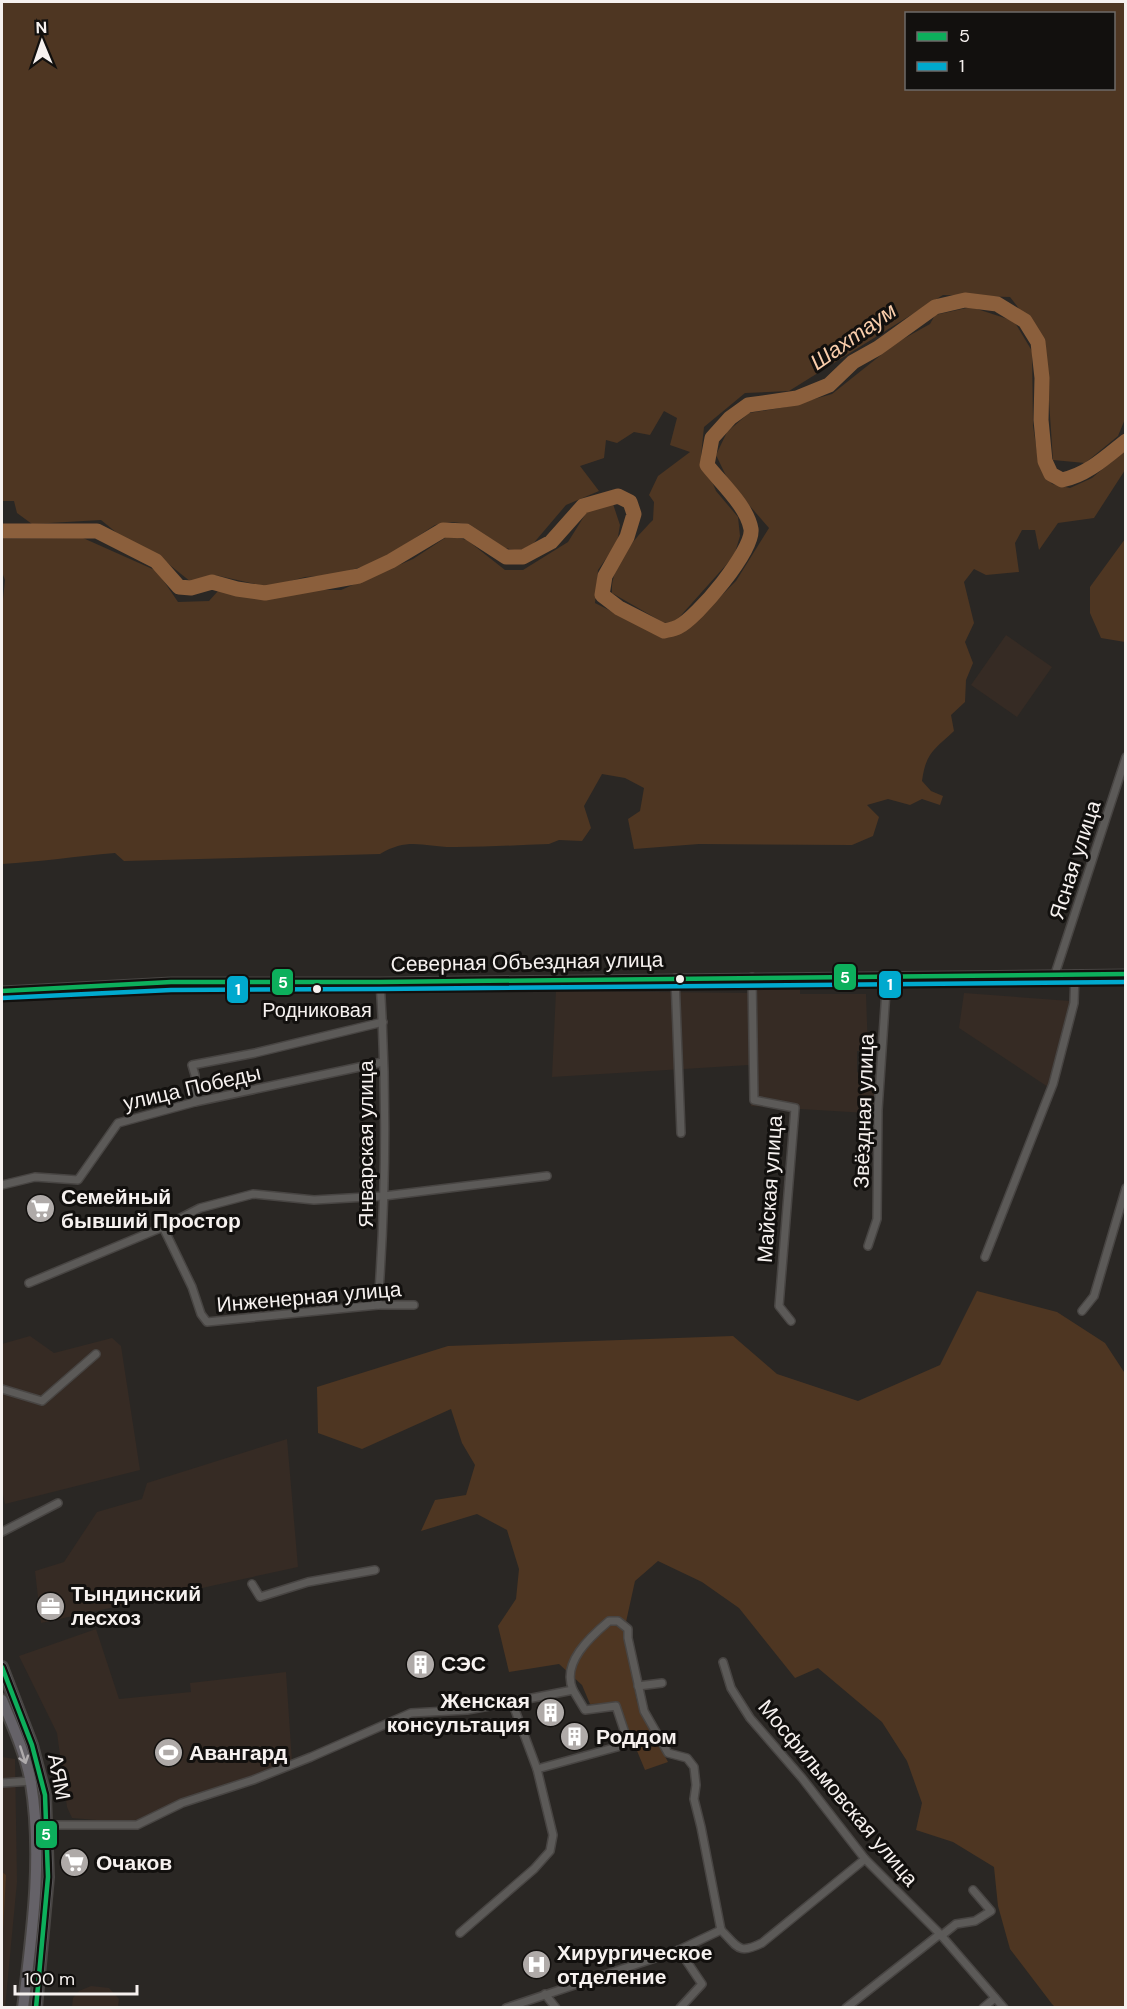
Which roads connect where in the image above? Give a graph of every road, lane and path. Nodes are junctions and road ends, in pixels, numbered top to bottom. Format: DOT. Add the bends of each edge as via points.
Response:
graph roads {
  1 [pos="1125,757"];
  2 [pos="1055,974"];
  3 [pos="1075,974"];
  4 [pos="1125,974"];
  5 [pos="887,976"];
  6 [pos="752,977"];
  7 [pos="675,978"];
  8 [pos="380,982"];
  9 [pos="2,991"];
  10 [pos="383,1022"];
  11 [pos="383,1062"];
  12 [pos="195,1102"];
  13 [pos="681,1133"];
  14 [pos="547,1176"];
  15 [pos="2,1185"];
  16 [pos="1125,1188"];
  17 [pos="384,1196"];
  18 [pos="163,1227"];
  19 [pos="868,1246"];
  20 [pos="985,1257"];
  21 [pos="29,1283"];
  22 [pos="378,1305"];
  23 [pos="414,1305"];
  24 [pos="1082,1311"];
  25 [pos="791,1322"];
  26 [pos="96,1354"];
  27 [pos="2,1389"];
  28 [pos="58,1503"];
  29 [pos="2,1532"];
  30 [pos="375,1570"];
  31 [pos="252,1584"];
  32 [pos="723,1662"];
  33 [pos="2,1667"];
  34 [pos="662,1683"];
  35 [pos="638,1686"];
  36 [pos="573,1690"];
  37 [pos="2,1700"];
  38 [pos="512,1702"];
  39 [pos="537,1769"];
  40 [pos="31,1781"];
  41 [pos="2,1783"];
  42 [pos="47,1825"];
  43 [pos="865,1858"];
  44 [pos="973,1890"];
  45 [pos="721,1930"];
  46 [pos="460,1933"];
  47 [pos="940,1935"];
  48 [pos="680,1950"];
  49 [pos="545,1994"];
  50 [pos="995,1998"];
  51 [pos="23,2007"];
  52 [pos="36,2007"];
  53 [pos="506,2007"];
  54 [pos="556,2007"];
  55 [pos="680,2007"];
  56 [pos="846,2007"];
  57 [pos="983,2007"];
  58 [pos="1004,2007"];
  1 -- 2 [label="street, Ясная улица"];
  2 -- 3 [label="street, Северная Объездная улица"];
  2 -- 5 [label="street, Северная Объездная улица"];
  3 -- 4 [label="street, Северная Объездная улица"];
  3 -- 20 [label="street" via="1074,1003 1053,1084"];
  5 -- 6 [label="street, Северная Объездная улица"];
  5 -- 19 [label="street, Звёздная улица" via="878,1110 877,1219"];
  6 -- 7 [label="street, Северная Объездная улица"];
  6 -- 25 [label="street, Майская улица" via="754,1100 795,1108 779,1306"];
  7 -- 8 [label="street, Северная Объездная улица"];
  7 -- 13 [label="street"];
  8 -- 9 [label="street, Северная Объездная улица" via="171,982"];
  8 -- 10 [label="street, Январская улица"];
  10 -- 11 [label="street, Январская улица"];
  10 -- 12 [label="street" via="192,1065"];
  11 -- 12 [label="street, улица Победы"];
  11 -- 17 [label="street, Январская улица"];
  12 -- 15 [label="street, улица Победы" via="118,1123 78,1180 35,1178"];
  14 -- 17 [label="street"];
  16 -- 24 [label="street" via="1094,1296"];
  17 -- 18 [label="street" via="314,1200 253,1194 200,1208"];
  17 -- 22 [label="street, Январская улица"];
  18 -- 21 [label="street"];
  18 -- 22 [label="street, Инженерная улица" via="207,1322"];
  22 -- 23 [label="street, Инженерная улица"];
  26 -- 27 [label="street" via="42,1401"];
  28 -- 29 [label="street"];
  30 -- 31 [label="street" via="308,1582 260,1597"];
  32 -- 43 [label="street, Мосфильмовская улица" via="731,1688 750,1718"];
  33 -- 42 [label="highway, АЯМ" via="39,1766"];
  34 -- 35 [label="street"];
  35 -- 36 [label="street" via="628,1629 618,1621 609,1621 582,1645 568,1679"];
  35 -- 45 [label="street" via="644,1711 668,1753 687,1758 694,1767 694,1799"];
  36 -- 38 [label="street"];
  36 -- 39 [label="street" via="585,1710 616,1706 627,1739 617,1748"];
  37 -- 40 [label="highway, АЯМ, one-way"];
  38 -- 39 [label="street"];
  38 -- 42 [label="street" via="467,1710 411,1713 254,1780 182,1803 137,1825"];
  39 -- 46 [label="street" via="553,1835 550,1851"];
  40 -- 41 [label="street"];
  40 -- 51 [label="highway, АЯМ" via="35,1886"];
  42 -- 52 [label="highway, АЯМ" via="48,1888"];
  43 -- 45 [label="street" via="762,1943 748,1950 739,1948"];
  43 -- 47 [label="street, Мосфильмовская улица"];
  44 -- 47 [label="street" via="991,1911 975,1921 956,1924"];
  45 -- 48 [label="street"];
  47 -- 50 [label="street, Мосфильмовская улица"];
  47 -- 56 [label="street"];
  48 -- 49 [label="street"];
  48 -- 55 [label="street" via="702,1984"];
  49 -- 53 [label="street"];
  49 -- 54 [label="street"];
  50 -- 57 [label="street"];
  50 -- 58 [label="street, Мосфильмовская улица"];
}
